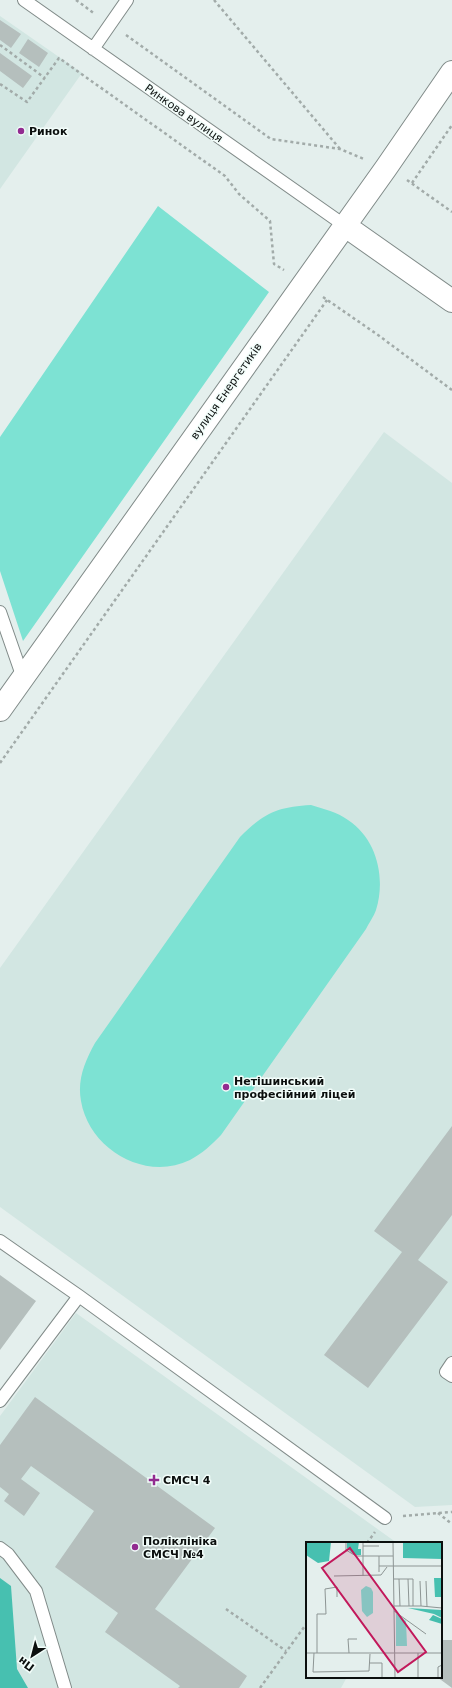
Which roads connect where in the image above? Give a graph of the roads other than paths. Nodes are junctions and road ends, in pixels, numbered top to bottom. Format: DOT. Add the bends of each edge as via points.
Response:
graph roads {
  1 [pos="24,0"];
  2 [pos="127,0"];
  3 [pos="93,48"];
  4 [pos="452,72"];
  5 [pos="344,225"];
  6 [pos="452,301"];
  7 [pos="0,612"];
  8 [pos="23,678"];
  9 [pos="0,710"];
  10 [pos="0,1241"];
  11 [pos="78,1296"];
  12 [pos="452,1363"];
  13 [pos="452,1376"];
  14 [pos="0,1401"];
  15 [pos="385,1518"];
  16 [pos="0,1548"];
  17 [pos="65,1688"];
  1 -- 3 [label="lane, Ринкова вулиця"];
  2 -- 3 [label="lane"];
  3 -- 5 [label="lane, Ринкова вулиця"];
  4 -- 5 [label="main road, вулиця Енергетиків"];
  5 -- 6 [label="main road"];
  5 -- 8 [label="main road, вулиця Енергетиків"];
  7 -- 8 [label="lane"];
  8 -- 9 [label="main road, вулиця Енергетиків"];
  10 -- 11 [label="lane"];
  11 -- 14 [label="lane"];
  11 -- 15 [label="lane"];
  12 -- 13 [label="lane" via="446,1372"];
  16 -- 17 [label="lane" via="8,1554 36,1591"];
}
